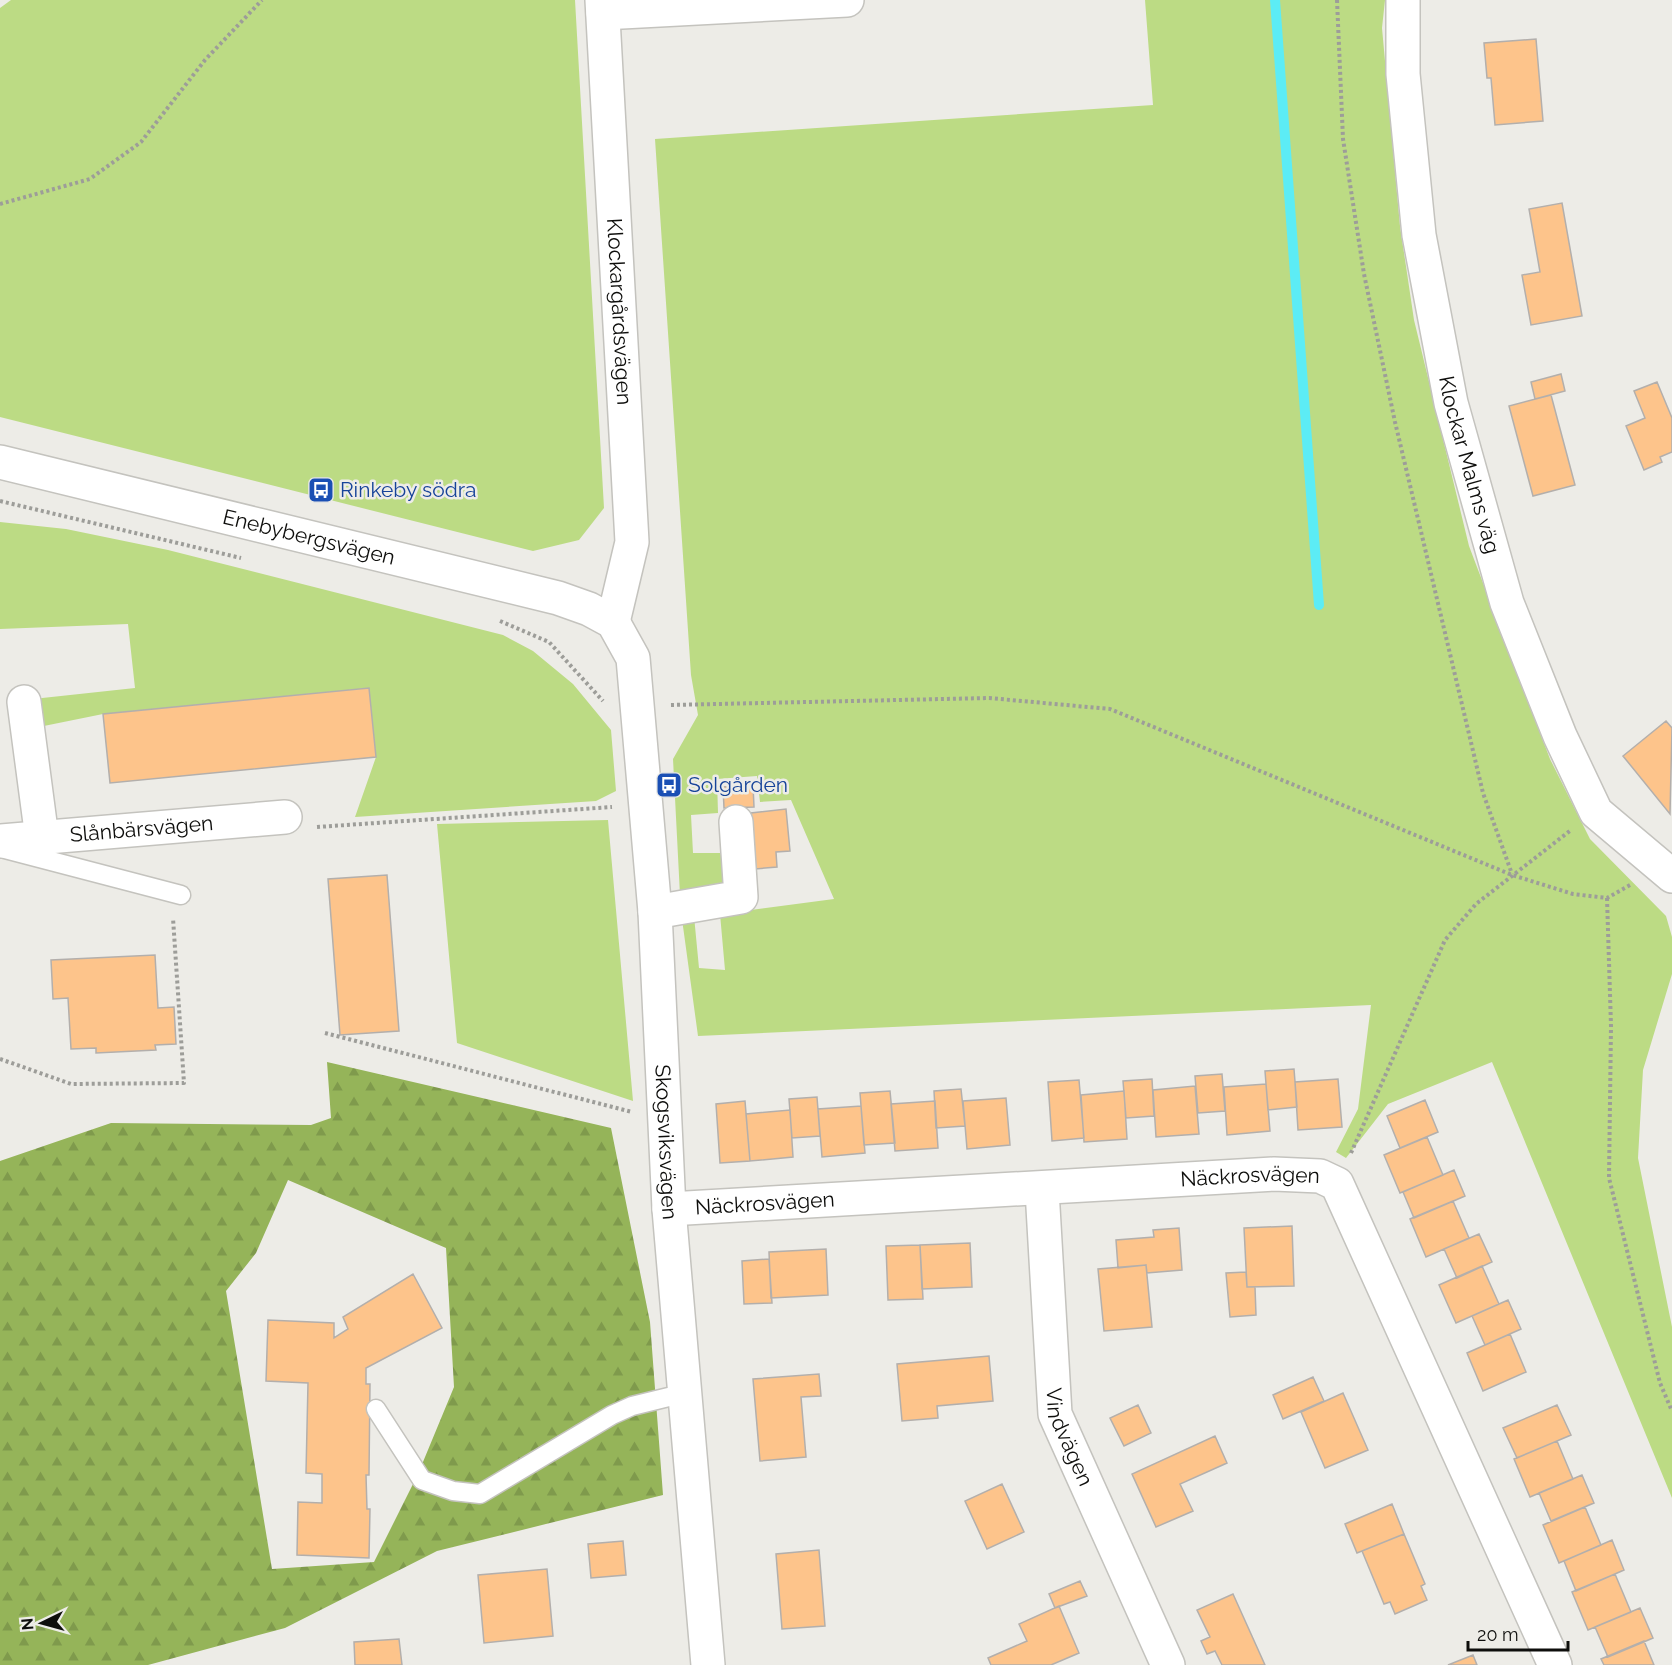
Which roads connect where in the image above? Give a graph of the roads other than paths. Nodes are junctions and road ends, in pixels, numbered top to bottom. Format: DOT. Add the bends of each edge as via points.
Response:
graph roads {
  1 [pos="847,0"];
  2 [pos="1403,0"];
  3 [pos="602,6"];
  4 [pos="0,462"];
  5 [pos="613,622"];
  6 [pos="24,702"];
  7 [pos="285,817"];
  8 [pos="736,822"];
  9 [pos="42,838"];
  10 [pos="0,842"];
  11 [pos="0,848"];
  12 [pos="1672,876"];
  13 [pos="176,894"];
  14 [pos="655,912"];
  15 [pos="1042,1190"];
  16 [pos="669,1209"];
  17 [pos="685,1393"];
  18 [pos="376,1409"];
  19 [pos="708,1665"];
  20 [pos="1168,1665"];
  21 [pos="1556,1665"];
  1 -- 3 [label="street"];
  2 -- 12 [label="street, Klockar Malms väg" via="1403,74 1419,235 1450,403 1507,603 1560,736 1596,812"];
  3 -- 5 [label="street, Klockargårdsvägen" via="632,542"];
  4 -- 5 [label="street, Enebybergsvägen" via="558,598"];
  5 -- 14 [label="street, Skogsviksvägen" via="633,658"];
  6 -- 9 [label="street"];
  7 -- 9 [label="street, Slånbärsvägen"];
  8 -- 14 [label="street" via="741,897"];
  9 -- 10 [label="street, Slånbärsvägen"];
  11 -- 13 [label="lane"];
  14 -- 16 [label="street, Skogsviksvägen"];
  15 -- 16 [label="street, Näckrosvägen"];
  15 -- 20 [label="street, Vindvägen" via="1055,1414"];
  15 -- 21 [label="street, Näckrosvägen" via="1274,1174 1320,1176 1337,1184"];
  16 -- 17 [label="street, Skogsviksvägen"];
  17 -- 18 [label="lane" via="612,1415 480,1494 453,1491 422,1479"];
  17 -- 19 [label="street, Skogsviksvägen"];
}
